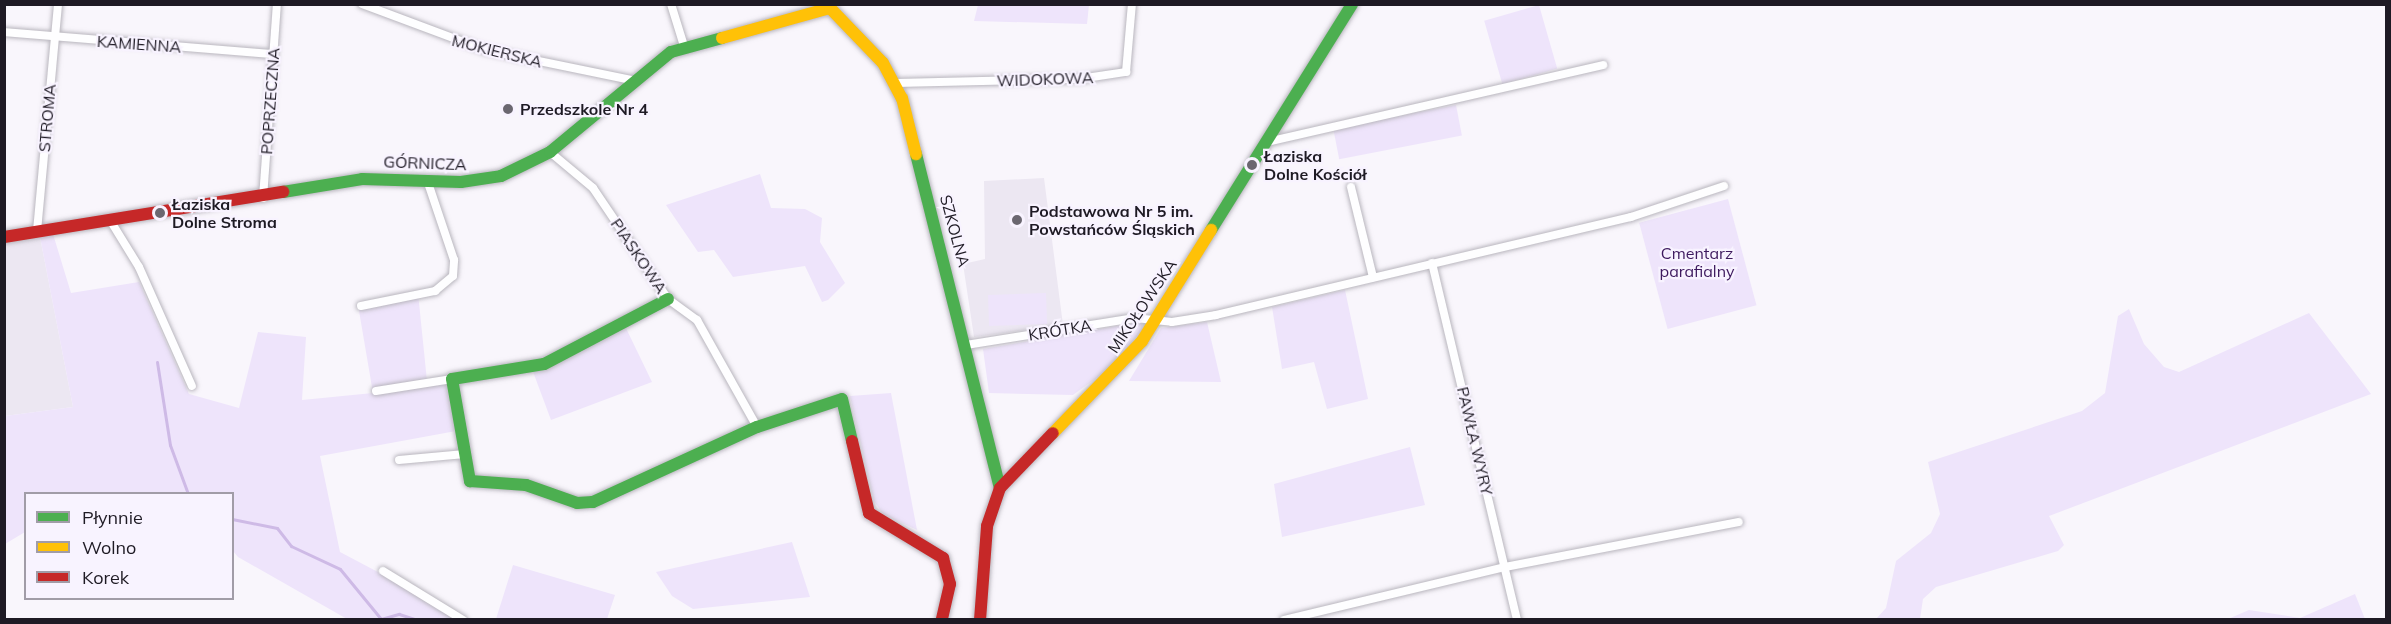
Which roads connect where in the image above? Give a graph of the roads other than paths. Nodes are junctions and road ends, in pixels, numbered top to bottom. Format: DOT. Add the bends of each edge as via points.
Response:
graph roads {
  1 [pos="58,4"];
  2 [pos="278,4"];
  3 [pos="362,4"];
  4 [pos="671,4"];
  5 [pos="1132,4"];
  6 [pos="1353,4"];
  7 [pos="838,7"];
  8 [pos="4,32"];
  9 [pos="55,37"];
  10 [pos="684,46"];
  11 [pos="273,54"];
  12 [pos="1604,65"];
  13 [pos="636,81"];
  14 [pos="896,83"];
  15 [pos="1267,142"];
  16 [pos="550,152"];
  17 [pos="427,180"];
  18 [pos="1724,186"];
  19 [pos="1351,187"];
  20 [pos="263,198"];
  21 [pos="110,220"];
  22 [pos="37,231"];
  23 [pos="4,237"];
  24 [pos="1432,263"];
  25 [pos="1373,277"];
  26 [pos="668,298"];
  27 [pos="361,306"];
  28 [pos="1155,320"];
  29 [pos="966,345"];
  30 [pos="452,378"];
  31 [pos="192,386"];
  32 [pos="376,390"];
  33 [pos="757,427"];
  34 [pos="465,454"];
  35 [pos="399,460"];
  36 [pos="1000,488"];
  37 [pos="1739,522"];
  38 [pos="1505,567"];
  39 [pos="383,571"];
  40 [pos="463,620"];
  41 [pos="942,620"];
  42 [pos="980,620"];
  43 [pos="1284,620"];
  44 [pos="1517,620"];
  1 -- 9 [label="street, STROMA"];
  2 -- 11 [label="street, POPRZECZNA"];
  3 -- 13 [label="street, MOKIERSKA" via="484,50"];
  4 -- 10 [label="street"];
  5 -- 14 [label="street, WIDOKOWA" via="1126,72 1079,79"];
  6 -- 15 [label="street, MIKOŁOWSKA"];
  7 -- 10 [label="street, GÓRNICZA" via="815,9"];
  7 -- 14 [label="street, SZKOLNA"];
  8 -- 9 [label="street, KAMIENNA"];
  9 -- 11 [label="street, KAMIENNA"];
  9 -- 22 [label="street, STROMA"];
  10 -- 13 [label="street, GÓRNICZA"];
  11 -- 20 [label="street, POPRZECZNA"];
  12 -- 15 [label="street"];
  13 -- 16 [label="street, GÓRNICZA"];
  14 -- 29 [label="street, SZKOLNA"];
  15 -- 28 [label="street, MIKOŁOWSKA"];
  16 -- 17 [label="street, GÓRNICZA" via="501,176"];
  16 -- 26 [label="street, PIASKOWA" via="593,188"];
  17 -- 20 [label="street, GÓRNICZA" via="372,178"];
  17 -- 27 [label="street" via="454,260 453,276 435,291"];
  18 -- 24 [label="street, KRÓTKA" via="1631,217"];
  19 -- 25 [label="street"];
  20 -- 21 [label="street, GÓRNICZA"];
  21 -- 22 [label="street, GÓRNICZA"];
  21 -- 31 [label="street" via="140,267"];
  22 -- 23 [label="street, GÓRNICZA"];
  24 -- 25 [label="street, KRÓTKA"];
  24 -- 38 [label="street, PAWŁA WYRY"];
  25 -- 28 [label="street, KRÓTKA" via="1216,315"];
  26 -- 30 [label="street" via="544,364"];
  26 -- 33 [label="street, PIASKOWA" via="697,320"];
  28 -- 29 [label="street, KRÓTKA" via="1135,318"];
  28 -- 36 [label="street, MIKOŁOWSKA" via="1119,370"];
  29 -- 36 [label="street, SZKOLNA"];
  30 -- 32 [label="street"];
  30 -- 34 [label="street"];
  33 -- 34 [label="street" via="593,502 577,503 526,485 470,481"];
  33 -- 41 [label="street" via="842,399 869,513 943,558 950,584"];
  34 -- 35 [label="street"];
  36 -- 42 [label="street, MIKOŁOWSKA" via="987,526"];
  37 -- 38 [label="street"];
  38 -- 43 [label="street"];
  38 -- 44 [label="street, PAWŁA WYRY"];
  39 -- 40 [label="street"];
}
